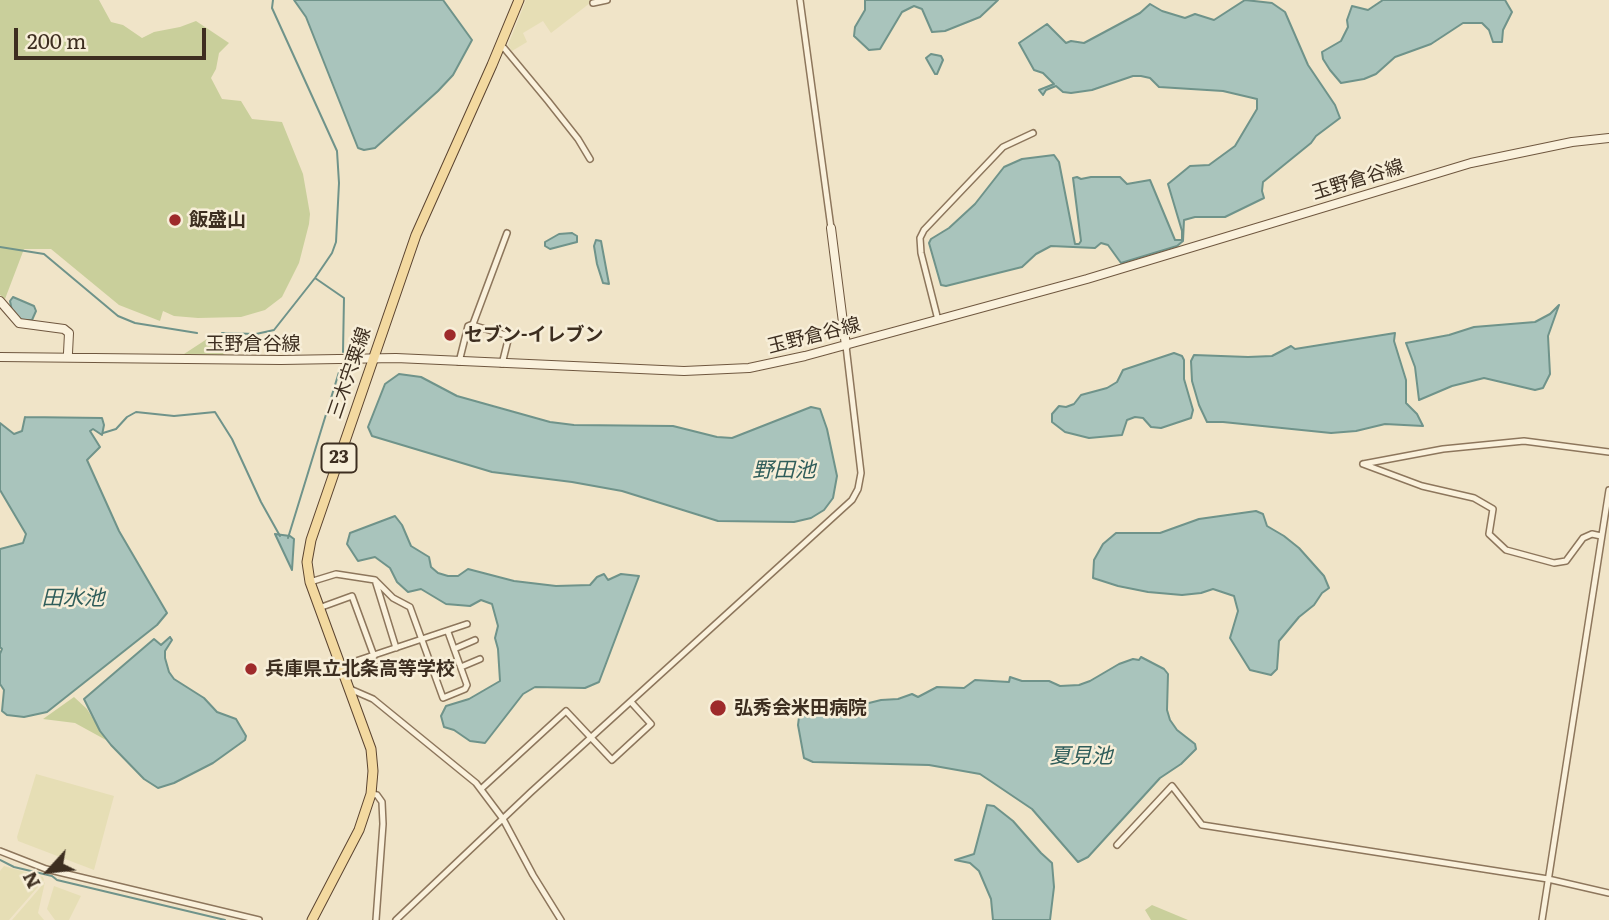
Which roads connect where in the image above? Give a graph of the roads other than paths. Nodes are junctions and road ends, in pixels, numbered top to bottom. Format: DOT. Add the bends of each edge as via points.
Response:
graph roads {
  1 [pos="519,0"];
  2 [pos="607,0"];
  3 [pos="800,0"];
  4 [pos="593,2"];
  5 [pos="500,47"];
  6 [pos="1033,133"];
  7 [pos="1609,138"];
  8 [pos="590,159"];
  9 [pos="831,228"];
  10 [pos="507,233"];
  11 [pos="0,301"];
  12 [pos="938,320"];
  13 [pos="472,325"];
  14 [pos="846,346"];
  15 [pos="68,352"];
  16 [pos="0,357"];
  17 [pos="375,359"];
  18 [pos="459,362"];
  19 [pos="502,364"];
  20 [pos="1609,452"];
  21 [pos="1609,490"];
  22 [pos="1601,536"];
  23 [pos="375,580"];
  24 [pos="310,582"];
  25 [pos="318,608"];
  26 [pos="467,624"];
  27 [pos="448,632"];
  28 [pos="423,640"];
  29 [pos="475,640"];
  30 [pos="396,648"];
  31 [pos="454,649"];
  32 [pos="372,656"];
  33 [pos="480,659"];
  34 [pos="340,667"];
  35 [pos="461,667"];
  36 [pos="376,670"];
  37 [pos="347,687"];
  38 [pos="631,702"];
  39 [pos="591,738"];
  40 [pos="481,789"];
  41 [pos="371,794"];
  42 [pos="503,819"];
  43 [pos="1117,845"];
  44 [pos="0,851"];
  45 [pos="1548,880"];
  46 [pos="1609,893"];
  47 [pos="259,920"];
  48 [pos="312,920"];
  49 [pos="376,920"];
  50 [pos="396,920"];
  51 [pos="561,920"];
  52 [pos="1542,920"];
  1 -- 5 [label="main road, 三木宍粟線 / 23"];
  2 -- 4 [label="street"];
  3 -- 9 [label="street"];
  5 -- 8 [label="street" via="548,101"];
  5 -- 17 [label="main road, 三木宍粟線 / 23" via="416,235"];
  6 -- 12 [label="street" via="1003,147 923,230 921,253"];
  7 -- 12 [label="main road, 玉野倉谷線" via="1471,163"];
  9 -- 14 [label="main road"];
  10 -- 13 [label="street"];
  11 -- 15 [label="main road" via="19,323 64,329 69,333"];
  12 -- 14 [label="main road, 玉野倉谷線"];
  13 -- 18 [label="street"];
  13 -- 19 [label="street" via="509,336"];
  14 -- 19 [label="main road, 玉野倉谷線" via="771,364 684,372"];
  14 -- 38 [label="street" via="858,489 837,514"];
  16 -- 17 [label="main road, 玉野倉谷線"];
  17 -- 18 [label="main road, 玉野倉谷線"];
  17 -- 24 [label="main road, 三木宍粟線 / 23" via="311,540"];
  18 -- 19 [label="main road, 玉野倉谷線"];
  20 -- 22 [label="street" via="1524,441 1443,449 1363,464 1430,489 1475,498 1493,509 1489,534 1506,550 1554,563 1566,561 1583,538"];
  21 -- 22 [label="street"];
  22 -- 45 [label="street"];
  23 -- 24 [label="street" via="336,574"];
  23 -- 28 [label="street" via="410,607"];
  23 -- 30 [label="street"];
  24 -- 25 [label="main road, 三木宍粟線 / 23"];
  25 -- 32 [label="street" via="352,596"];
  25 -- 34 [label="main road, 三木宍粟線 / 23"];
  26 -- 27 [label="street"];
  27 -- 28 [label="street"];
  27 -- 31 [label="street"];
  28 -- 30 [label="street"];
  28 -- 35 [label="street" via="443,698 465,689"];
  29 -- 31 [label="street"];
  30 -- 32 [label="street"];
  31 -- 35 [label="street"];
  32 -- 34 [label="street"];
  32 -- 36 [label="street"];
  33 -- 35 [label="street"];
  34 -- 37 [label="main road, 三木宍粟線 / 23"];
  37 -- 40 [label="street" via="373,699"];
  37 -- 41 [label="main road, 三木宍粟線 / 23" via="371,749"];
  38 -- 39 [label="street"];
  38 -- 39 [label="street" via="652,724 612,760"];
  39 -- 40 [label="street" via="566,711"];
  39 -- 42 [label="street"];
  40 -- 42 [label="street"];
  41 -- 48 [label="main road, 三木宍粟線 / 23" via="359,830"];
  41 -- 49 [label="street" via="382,802 383,824"];
  42 -- 50 [label="street"];
  42 -- 51 [label="street"];
  43 -- 45 [label="street" via="1172,786 1202,825"];
  44 -- 47 [label="street" via="46,869"];
  45 -- 46 [label="street"];
  45 -- 52 [label="street"];
}
